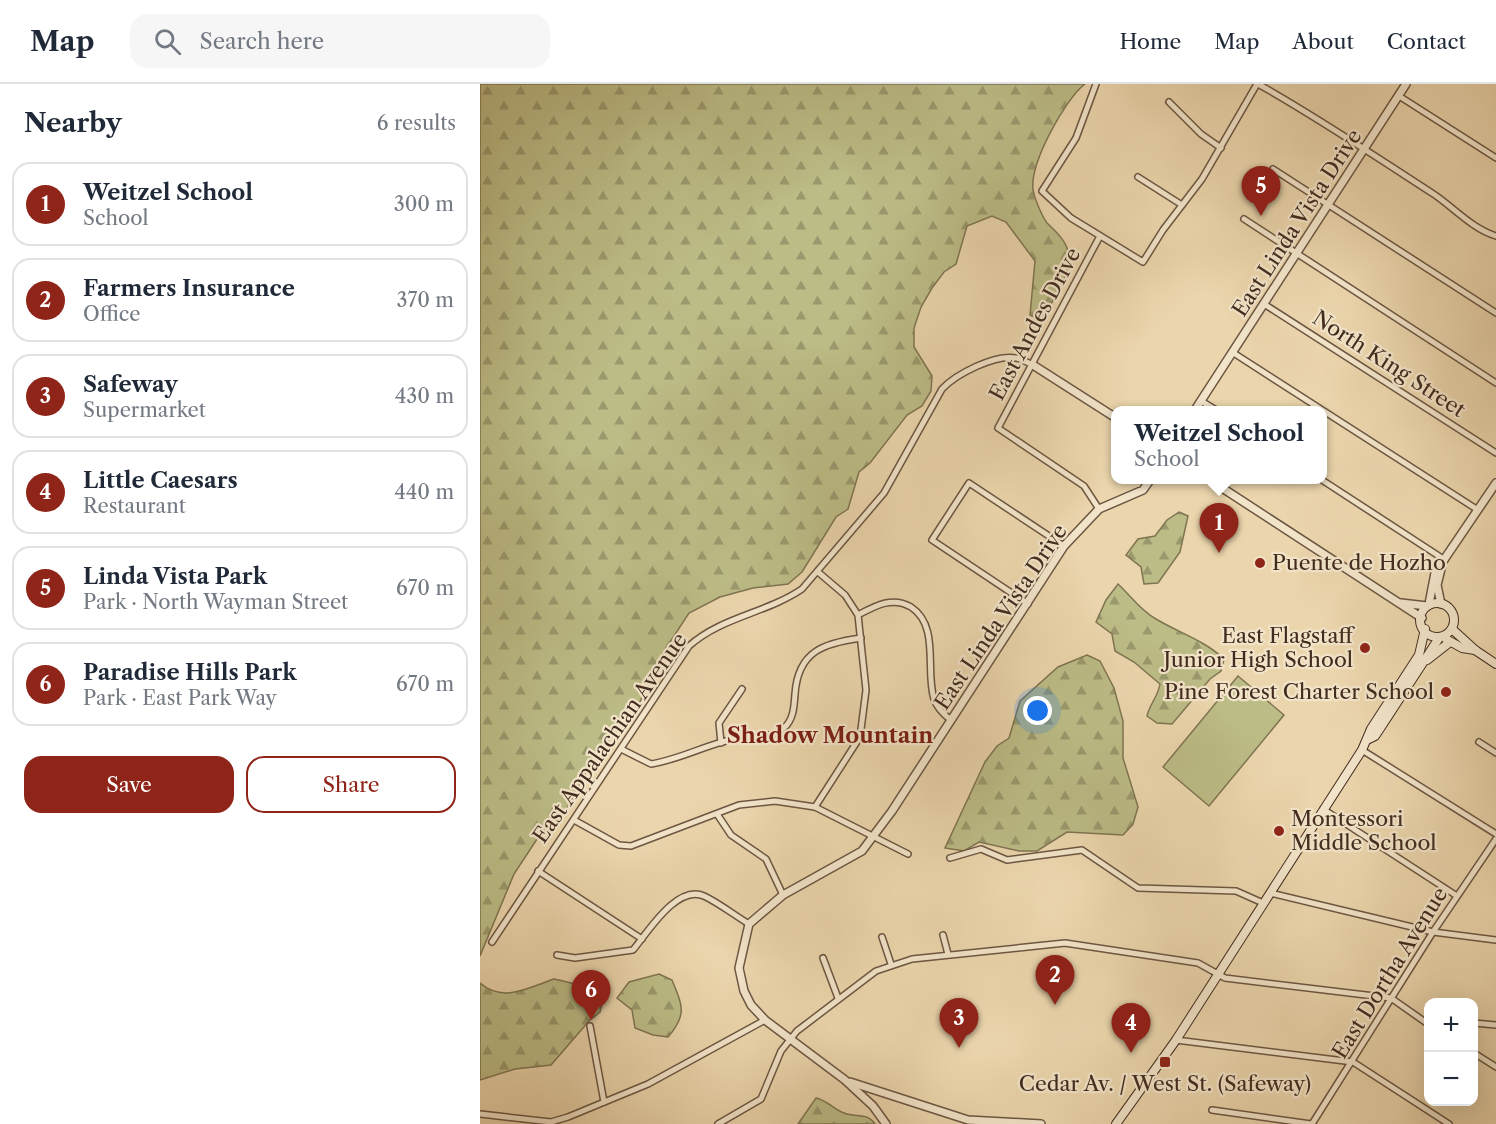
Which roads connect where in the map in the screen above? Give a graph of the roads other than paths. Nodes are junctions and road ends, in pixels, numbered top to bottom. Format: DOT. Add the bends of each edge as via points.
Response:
graph roads {
  1 [pos="1096,84"];
  2 [pos="1257,84"];
  3 [pos="1406,84"];
  4 [pos="1399,96"];
  5 [pos="1169,102"];
  6 [pos="1221,148"];
  7 [pos="1365,149"];
  8 [pos="1496,158"];
  9 [pos="1273,169"];
  10 [pos="1138,177"];
  11 [pos="1182,205"];
  12 [pos="1328,205"];
  13 [pos="1244,219"];
  14 [pos="1100,236"];
  15 [pos="1496,236"];
  16 [pos="1296,255"];
  17 [pos="1264,304"];
  18 [pos="1496,313"];
  19 [pos="1232,352"];
  20 [pos="1034,365"];
  21 [pos="1496,383"];
  22 [pos="1201,401"];
  23 [pos="1198,406"];
  24 [pos="1208,406"];
  25 [pos="1316,406"];
  26 [pos="1327,413"];
  27 [pos="1111,415"];
  28 [pos="1496,453"];
  29 [pos="1327,483"];
  30 [pos="1496,483"];
  31 [pos="1147,484"];
  32 [pos="1216,484"];
  33 [pos="1099,509"];
  34 [pos="1478,510"];
  35 [pos="1064,546"];
  36 [pos="1444,562"];
  37 [pos="818,572"];
  38 [pos="1401,603"];
  39 [pos="1028,604"];
  40 [pos="1441,604"];
  41 [pos="1428,605"];
  42 [pos="858,615"];
  43 [pos="1422,618"];
  44 [pos="1425,629"];
  45 [pos="1452,629"];
  46 [pos="861,638"];
  47 [pos="1444,639"];
  48 [pos="1475,650"];
  49 [pos="1496,664"];
  50 [pos="1421,665"];
  51 [pos="742,689"];
  52 [pos="951,720"];
  53 [pos="1368,739"];
  54 [pos="1479,742"];
  55 [pos="721,743"];
  56 [pos="621,749"];
  57 [pos="1362,750"];
  58 [pos="1496,753"];
  59 [pos="815,807"];
  60 [pos="1323,809"];
  61 [pos="717,814"];
  62 [pos="573,820"];
  63 [pos="1496,834"];
  64 [pos="875,836"];
  65 [pos="1496,839"];
  66 [pos="908,854"];
  67 [pos="950,858"];
  68 [pos="538,871"];
  69 [pos="1270,892"];
  70 [pos="783,895"];
  71 [pos="1457,896"];
  72 [pos="1263,903"];
  73 [pos="749,924"];
  74 [pos="1433,932"];
  75 [pos="943,935"];
  76 [pos="882,937"];
  77 [pos="642,939"];
  78 [pos="1496,940"];
  79 [pos="492,942"];
  80 [pos="948,954"];
  81 [pos="557,955"];
  82 [pos="823,958"];
  83 [pos="891,964"];
  84 [pos="1217,973"];
  85 [pos="837,998"];
  86 [pos="1390,998"];
  87 [pos="765,1020"];
  88 [pos="1424,1021"];
  89 [pos="1478,1023"];
  90 [pos="1496,1025"];
  91 [pos="590,1026"];
  92 [pos="790,1038"];
  93 [pos="1176,1040"];
  94 [pos="1478,1056"];
  95 [pos="1353,1062"];
  96 [pos="1496,1067"];
  97 [pos="845,1080"];
  98 [pos="604,1102"];
  99 [pos="1212,1110"];
  100 [pos="480,1114"];
  101 [pos="568,1117"];
  102 [pos="572,1124"];
  103 [pos="718,1124"];
  104 [pos="886,1124"];
  105 [pos="1041,1124"];
  106 [pos="1116,1124"];
  107 [pos="1311,1124"];
  108 [pos="1449,1124"];
  1 -- 14 [label="street" via="1076,138 1042,191 1071,218"];
  2 -- 6 [label="street"];
  2 -- 7 [label="street"];
  3 -- 4 [label="street, East Linda Vista Drive"];
  4 -- 7 [label="street, East Linda Vista Drive"];
  4 -- 8 [label="street"];
  5 -- 6 [label="street"];
  6 -- 11 [label="street"];
  7 -- 12 [label="street, East Linda Vista Drive"];
  7 -- 15 [label="street" via="1486,233"];
  9 -- 12 [label="street"];
  10 -- 11 [label="street"];
  11 -- 14 [label="street" via="1143,262"];
  12 -- 16 [label="street, East Linda Vista Drive"];
  12 -- 18 [label="street"];
  13 -- 16 [label="street"];
  14 -- 20 [label="street, East Andes Drive"];
  16 -- 17 [label="street, East Linda Vista Drive"];
  16 -- 21 [label="street"];
  17 -- 19 [label="street, East Linda Vista Drive"];
  17 -- 28 [label="street, North King Street"];
  19 -- 22 [label="street, East Linda Vista Drive"];
  19 -- 25 [label="street"];
  20 -- 27 [label="street"];
  20 -- 33 [label="street, East Andes Drive" via="998,428 1084,486"];
  20 -- 37 [label="street, East Appalachian Avenue" via="1006,358 950,381 884,493"];
  22 -- 23 [label="street, East Linda Vista Drive"];
  22 -- 24 [label="street"];
  26 -- 34 [label="street"];
  29 -- 36 [label="street"];
  30 -- 34 [label="street"];
  31 -- 33 [label="street, East Linda Vista Drive" via="1143,490"];
  32 -- 38 [label="street"];
  33 -- 35 [label="street, East Linda Vista Drive"];
  34 -- 36 [label="street"];
  35 -- 39 [label="street, East Linda Vista Drive"];
  35 -- 39 [label="street" via="969,483 932,540"];
  36 -- 40 [label="street" via="1437,585"];
  36 -- 41 [label="street" via="1433,578"];
  37 -- 42 [label="street" via="845,595"];
  37 -- 56 [label="street, East Appalachian Avenue" via="787,599 699,637 689,646"];
  38 -- 41 [label="street"];
  38 -- 43 [label="street"];
  39 -- 52 [label="street, East Linda Vista Drive"];
  40 -- 41 [label="main road"];
  40 -- 45 [label="main road" via="1451,615"];
  41 -- 43 [label="main road"];
  42 -- 46 [label="street"];
  42 -- 52 [label="street" via="894,602 908,605 920,615 928,632 934,699"];
  43 -- 44 [label="main road"];
  44 -- 47 [label="main road"];
  44 -- 53 [label="main road" via="1419,656"];
  45 -- 47 [label="main road"];
  45 -- 48 [label="main road"];
  46 -- 55 [label="street" via="825,645 807,659 798,677 791,720 783,729 774,735"];
  46 -- 59 [label="street" via="866,690 863,728"];
  47 -- 48 [label="main road"];
  47 -- 50 [label="main road"];
  47 -- 50 [label="main road"];
  48 -- 49 [label="main road"];
  50 -- 53 [label="main road" via="1375,736"];
  51 -- 55 [label="street" via="719,723"];
  52 -- 64 [label="street, East Linda Vista Drive"];
  53 -- 57 [label="main road"];
  54 -- 58 [label="street"];
  55 -- 56 [label="street" via="651,764"];
  56 -- 62 [label="street, East Appalachian Avenue"];
  57 -- 60 [label="main road"];
  57 -- 63 [label="street"];
  59 -- 61 [label="street" via="775,801 739,805"];
  59 -- 64 [label="street"];
  60 -- 69 [label="main road"];
  60 -- 71 [label="street"];
  61 -- 62 [label="street" via="631,846 620,845"];
  61 -- 70 [label="street" via="730,835 766,859"];
  62 -- 68 [label="street, East Appalachian Avenue"];
  64 -- 66 [label="street"];
  64 -- 70 [label="street, East Linda Vista Drive" via="862,851"];
  65 -- 71 [label="street, East Dortha Avenue"];
  67 -- 72 [label="street" via="981,849 1007,860 1082,850 1138,888 1236,891"];
  68 -- 77 [label="street"];
  68 -- 79 [label="street, East Appalachian Avenue"];
  69 -- 72 [label="main road"];
  69 -- 74 [label="street"];
  70 -- 73 [label="street, East Linda Vista Drive"];
  71 -- 74 [label="street, East Dortha Avenue"];
  72 -- 84 [label="main road"];
  73 -- 77 [label="street" via="702,895 687,895 674,901"];
  73 -- 87 [label="street" via="741,954 741,978 751,1005"];
  74 -- 78 [label="street"];
  74 -- 86 [label="street, East Dortha Avenue"];
  75 -- 80 [label="street"];
  76 -- 83 [label="street"];
  77 -- 81 [label="street" via="633,950 575,958"];
  80 -- 83 [label="street"];
  80 -- 84 [label="street" via="1065,943 1198,963"];
  82 -- 85 [label="street"];
  83 -- 85 [label="street"];
  84 -- 86 [label="street" via="1225,978"];
  84 -- 93 [label="main road"];
  85 -- 92 [label="street"];
  86 -- 88 [label="street"];
  86 -- 95 [label="street, East Dortha Avenue"];
  87 -- 92 [label="street"];
  87 -- 98 [label="street" via="667,1075"];
  89 -- 90 [label="street"];
  91 -- 98 [label="street"];
  92 -- 97 [label="street"];
  92 -- 103 [label="street" via="761,1099"];
  93 -- 95 [label="street"];
  93 -- 106 [label="main road"];
  94 -- 96 [label="street"];
  95 -- 107 [label="street, East Dortha Avenue"];
  95 -- 108 [label="street"];
  97 -- 104 [label="street"];
  97 -- 105 [label="street" via="968,1120"];
  98 -- 101 [label="street"];
  99 -- 107 [label="street"];
  100 -- 101 [label="street" via="551,1122"];
  101 -- 102 [label="street"];
}
